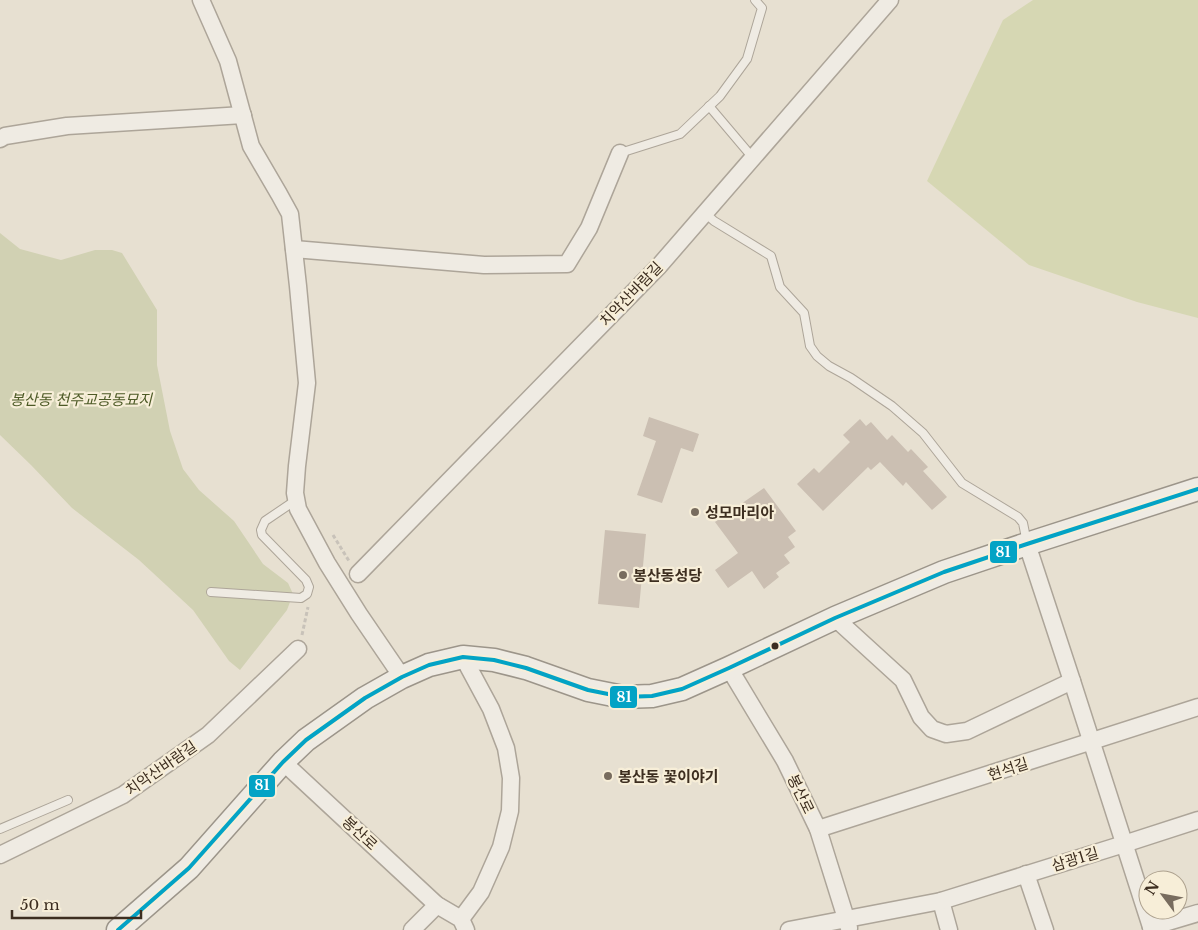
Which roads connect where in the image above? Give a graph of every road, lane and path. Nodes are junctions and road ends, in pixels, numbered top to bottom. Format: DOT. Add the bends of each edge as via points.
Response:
graph roads {
  1 [pos="201,0"];
  2 [pos="755,0"];
  3 [pos="890,0"];
  4 [pos="709,106"];
  5 [pos="243,115"];
  6 [pos="0,139"];
  7 [pos="620,153"];
  8 [pos="753,158"];
  9 [pos="705,213"];
  10 [pos="294,249"];
  11 [pos="1198,489"];
  12 [pos="296,500"];
  13 [pos="1027,544"];
  14 [pos="358,574"];
  15 [pos="210,592"];
  16 [pos="308,594"];
  17 [pos="834,618"];
  18 [pos="298,649"];
  19 [pos="463,657"];
  20 [pos="729,668"];
  21 [pos="402,677"];
  22 [pos="1072,681"];
  23 [pos="1198,708"];
  24 [pos="1091,742"];
  25 [pos="284,762"];
  26 [pos="68,800"];
  27 [pos="1198,820"];
  28 [pos="0,829"];
  29 [pos="818,829"];
  30 [pos="1124,844"];
  31 [pos="0,855"];
  32 [pos="1026,874"];
  33 [pos="941,901"];
  34 [pos="438,905"];
  35 [pos="1198,913"];
  36 [pos="463,925"];
  37 [pos="848,925"];
  38 [pos="121,929"];
  39 [pos="1152,929"];
  40 [pos="412,930"];
  41 [pos="789,930"];
  42 [pos="949,930"];
  43 [pos="1046,930"];
  1 -- 5 [label="street" via="228,61"];
  2 -- 4 [label="lane" via="762,8 747,59"];
  3 -- 8 [label="street, 치악산바람길"];
  4 -- 7 [label="lane" via="680,134"];
  4 -- 8 [label="lane"];
  5 -- 6 [label="street" via="67,126"];
  5 -- 10 [label="street" via="251,146 290,214"];
  7 -- 10 [label="street" via="589,228 567,264 484,265"];
  8 -- 9 [label="street, 치악산바람길"];
  9 -- 13 [label="lane" via="771,256 780,287 804,313 810,346 817,356 892,406 923,433 962,483 1018,517 1023,523"];
  9 -- 14 [label="street, 치악산바람길" via="658,266"];
  10 -- 12 [label="street" via="307,383"];
  11 -- 13 [label="street"];
  12 -- 16 [label="lane" via="265,521 261,530 262,535 306,580"];
  12 -- 21 [label="street" via="327,563"];
  13 -- 17 [label="street" via="944,572"];
  13 -- 22 [label="street"];
  15 -- 16 [label="lane" via="301,598"];
  16 -- 18 [label="path"];
  17 -- 20 [label="street"];
  17 -- 22 [label="street" via="903,680 921,716 932,729 946,734 967,731"];
  18 -- 31 [label="street, 치악산바람길" via="208,735 123,795"];
  19 -- 20 [label="street" via="526,668 588,690 623,697 652,696 682,688"];
  19 -- 21 [label="street" via="429,665"];
  19 -- 36 [label="street" via="491,709 506,748 511,778 510,812 501,847"];
  20 -- 29 [label="street, 봉산로" via="785,761"];
  21 -- 25 [label="street" via="327,724"];
  22 -- 24 [label="street"];
  23 -- 24 [label="street, 현석길"];
  24 -- 29 [label="street, 현석길"];
  24 -- 30 [label="street"];
  25 -- 34 [label="street, 봉산로"];
  25 -- 38 [label="street" via="189,868"];
  26 -- 28 [label="lane"];
  27 -- 30 [label="street, 삼광1길"];
  29 -- 37 [label="street, 봉산로"];
  30 -- 32 [label="street, 삼광1길"];
  30 -- 39 [label="street"];
  32 -- 33 [label="street, 삼광1길"];
  32 -- 43 [label="street"];
  33 -- 37 [label="street, 삼광1길"];
  33 -- 42 [label="street"];
  34 -- 36 [label="street, 봉산로"];
  34 -- 40 [label="street"];
  35 -- 39 [label="street"];
  37 -- 41 [label="street, 삼광1길"];
}
